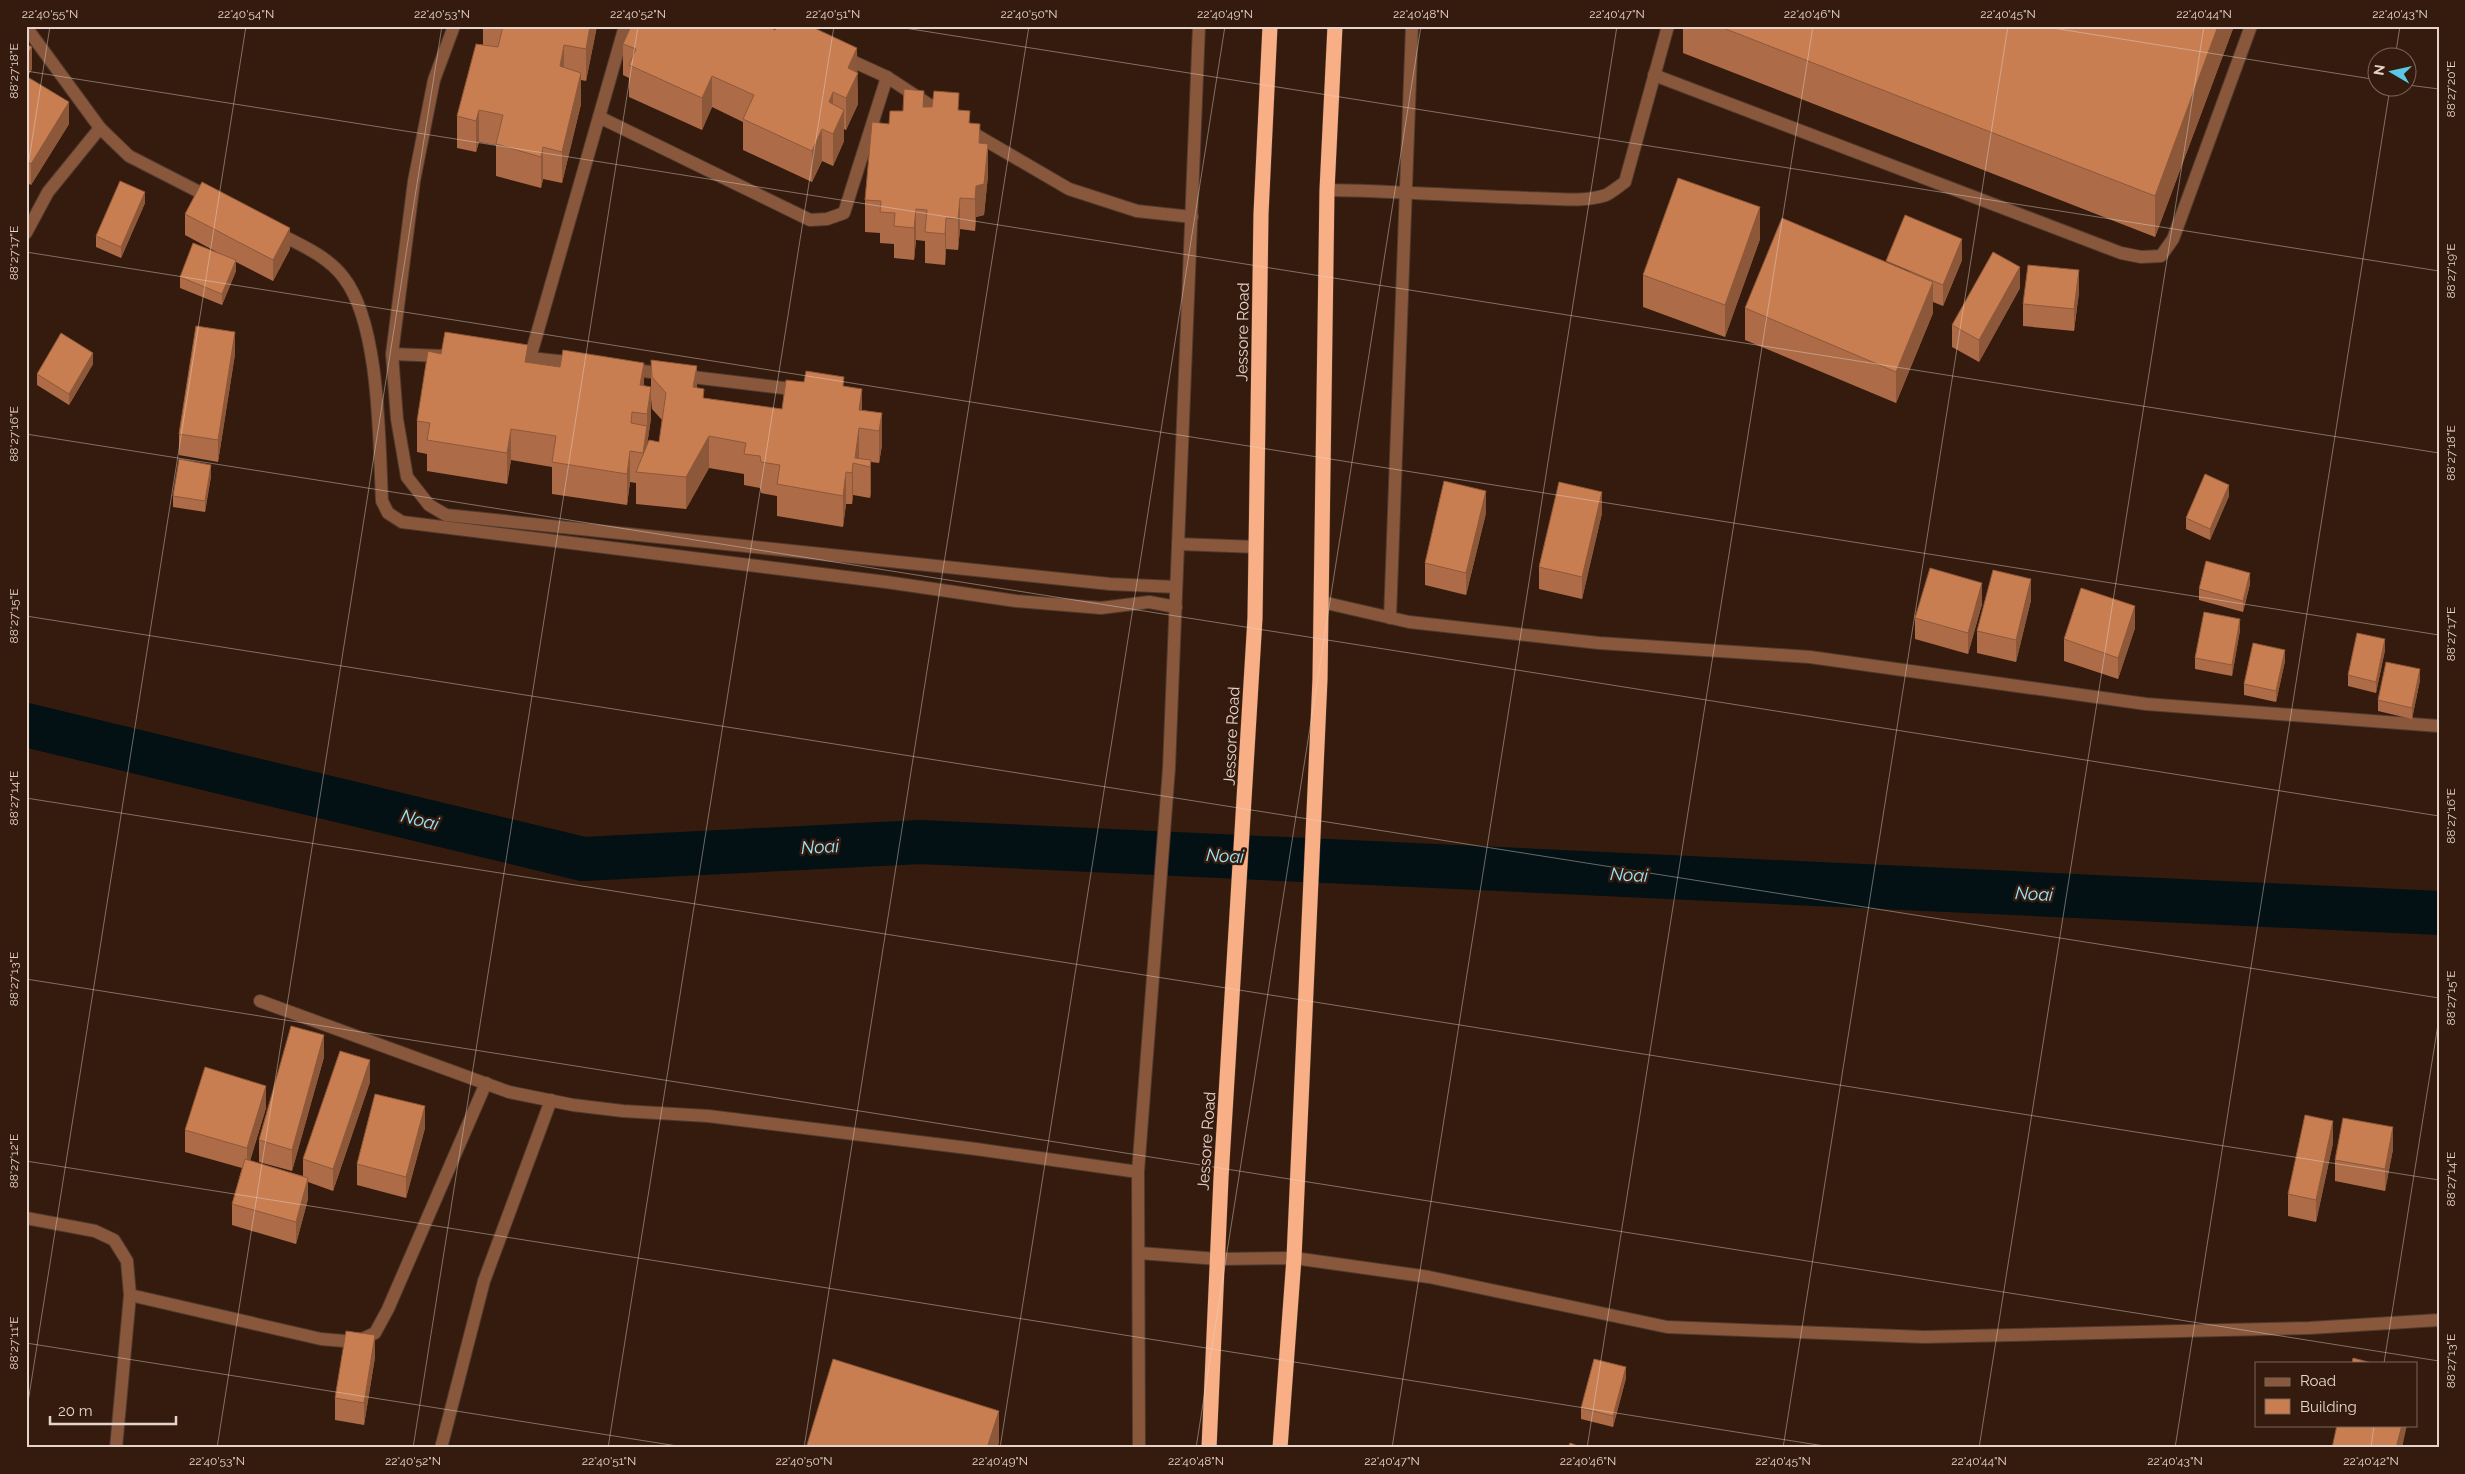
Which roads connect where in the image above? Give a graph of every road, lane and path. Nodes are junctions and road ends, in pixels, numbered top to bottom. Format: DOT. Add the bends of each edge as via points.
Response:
graph roads {
  1 [pos="26,26"];
  2 [pos="454,26"];
  3 [pos="625,26"];
  4 [pos="1199,26"];
  5 [pos="1270,26"];
  6 [pos="1335,26"];
  7 [pos="1412,26"];
  8 [pos="1668,26"];
  9 [pos="2251,26"];
  10 [pos="828,50"];
  11 [pos="1654,75"];
  12 [pos="887,77"];
  13 [pos="599,117"];
  14 [pos="100,128"];
  15 [pos="1327,190"];
  16 [pos="1407,191"];
  17 [pos="226,206"];
  18 [pos="1192,218"];
  19 [pos="262,225"];
  20 [pos="26,233"];
  21 [pos="392,354"];
  22 [pos="451,356"];
  23 [pos="590,365"];
  24 [pos="609,367"];
  25 [pos="816,391"];
  26 [pos="1178,544"];
  27 [pos="1257,547"];
  28 [pos="1176,586"];
  29 [pos="1322,602"];
  30 [pos="1176,607"];
  31 [pos="1390,618"];
  32 [pos="2439,726"];
  33 [pos="260,1001"];
  34 [pos="486,1083"];
  35 [pos="551,1100"];
  36 [pos="1138,1172"];
  37 [pos="26,1218"];
  38 [pos="1139,1253"];
  39 [pos="1294,1258"];
  40 [pos="1218,1259"];
  41 [pos="130,1295"];
  42 [pos="2439,1320"];
  43 [pos="116,1448"];
  44 [pos="441,1448"];
  45 [pos="1139,1448"];
  46 [pos="1209,1448"];
  47 [pos="1280,1448"];
  1 -- 14 [label="street"];
  2 -- 21 [label="street" via="434,80 414,181"];
  3 -- 13 [label="street"];
  4 -- 18 [label="street"];
  5 -- 27 [label="highway, Jessore Road" via="1261,214"];
  6 -- 15 [label="highway"];
  7 -- 16 [label="street"];
  8 -- 11 [label="street"];
  9 -- 11 [label="street" via="2173,239 2161,256 2121,253"];
  10 -- 12 [label="street"];
  11 -- 16 [label="street" via="1625,182 1606,195 1554,198 1429,195"];
  12 -- 13 [label="street" via="844,213 827,219 810,220"];
  12 -- 18 [label="street" via="992,145 1069,189 1136,211"];
  13 -- 23 [label="street" via="525,358"];
  14 -- 17 [label="street" via="129,156"];
  14 -- 20 [label="street" via="48,192"];
  15 -- 16 [label="street"];
  15 -- 29 [label="highway"];
  16 -- 31 [label="street"];
  18 -- 26 [label="street"];
  19 -- 30 [label="street" via="315,253 344,277 359,304 374,376 382,501 388,513 402,522 1016,601 1101,608 1149,602"];
  21 -- 22 [label="street"];
  21 -- 28 [label="street" via="397,419 407,477 429,505 446,515 1110,584"];
  24 -- 25 [label="street"];
  26 -- 27 [label="street"];
  26 -- 28 [label="street"];
  27 -- 40 [label="highway, Jessore Road"];
  28 -- 30 [label="street"];
  29 -- 31 [label="street"];
  29 -- 39 [label="highway"];
  30 -- 36 [label="street"];
  31 -- 32 [label="street" via="1599,643 1810,658 2146,704"];
  33 -- 34 [label="street"];
  34 -- 35 [label="street" via="509,1092"];
  34 -- 41 [label="street" via="375,1334 356,1342 321,1339"];
  35 -- 36 [label="street" via="623,1111 708,1116"];
  35 -- 44 [label="street" via="484,1281"];
  36 -- 38 [label="street"];
  37 -- 41 [label="street" via="94,1232 114,1240 126,1261"];
  38 -- 40 [label="street"];
  38 -- 45 [label="street"];
  39 -- 40 [label="street"];
  39 -- 42 [label="street" via="1430,1277 1667,1328 1924,1337 2309,1328"];
  39 -- 47 [label="highway"];
  40 -- 46 [label="highway, Jessore Road"];
  41 -- 43 [label="street"];
}
